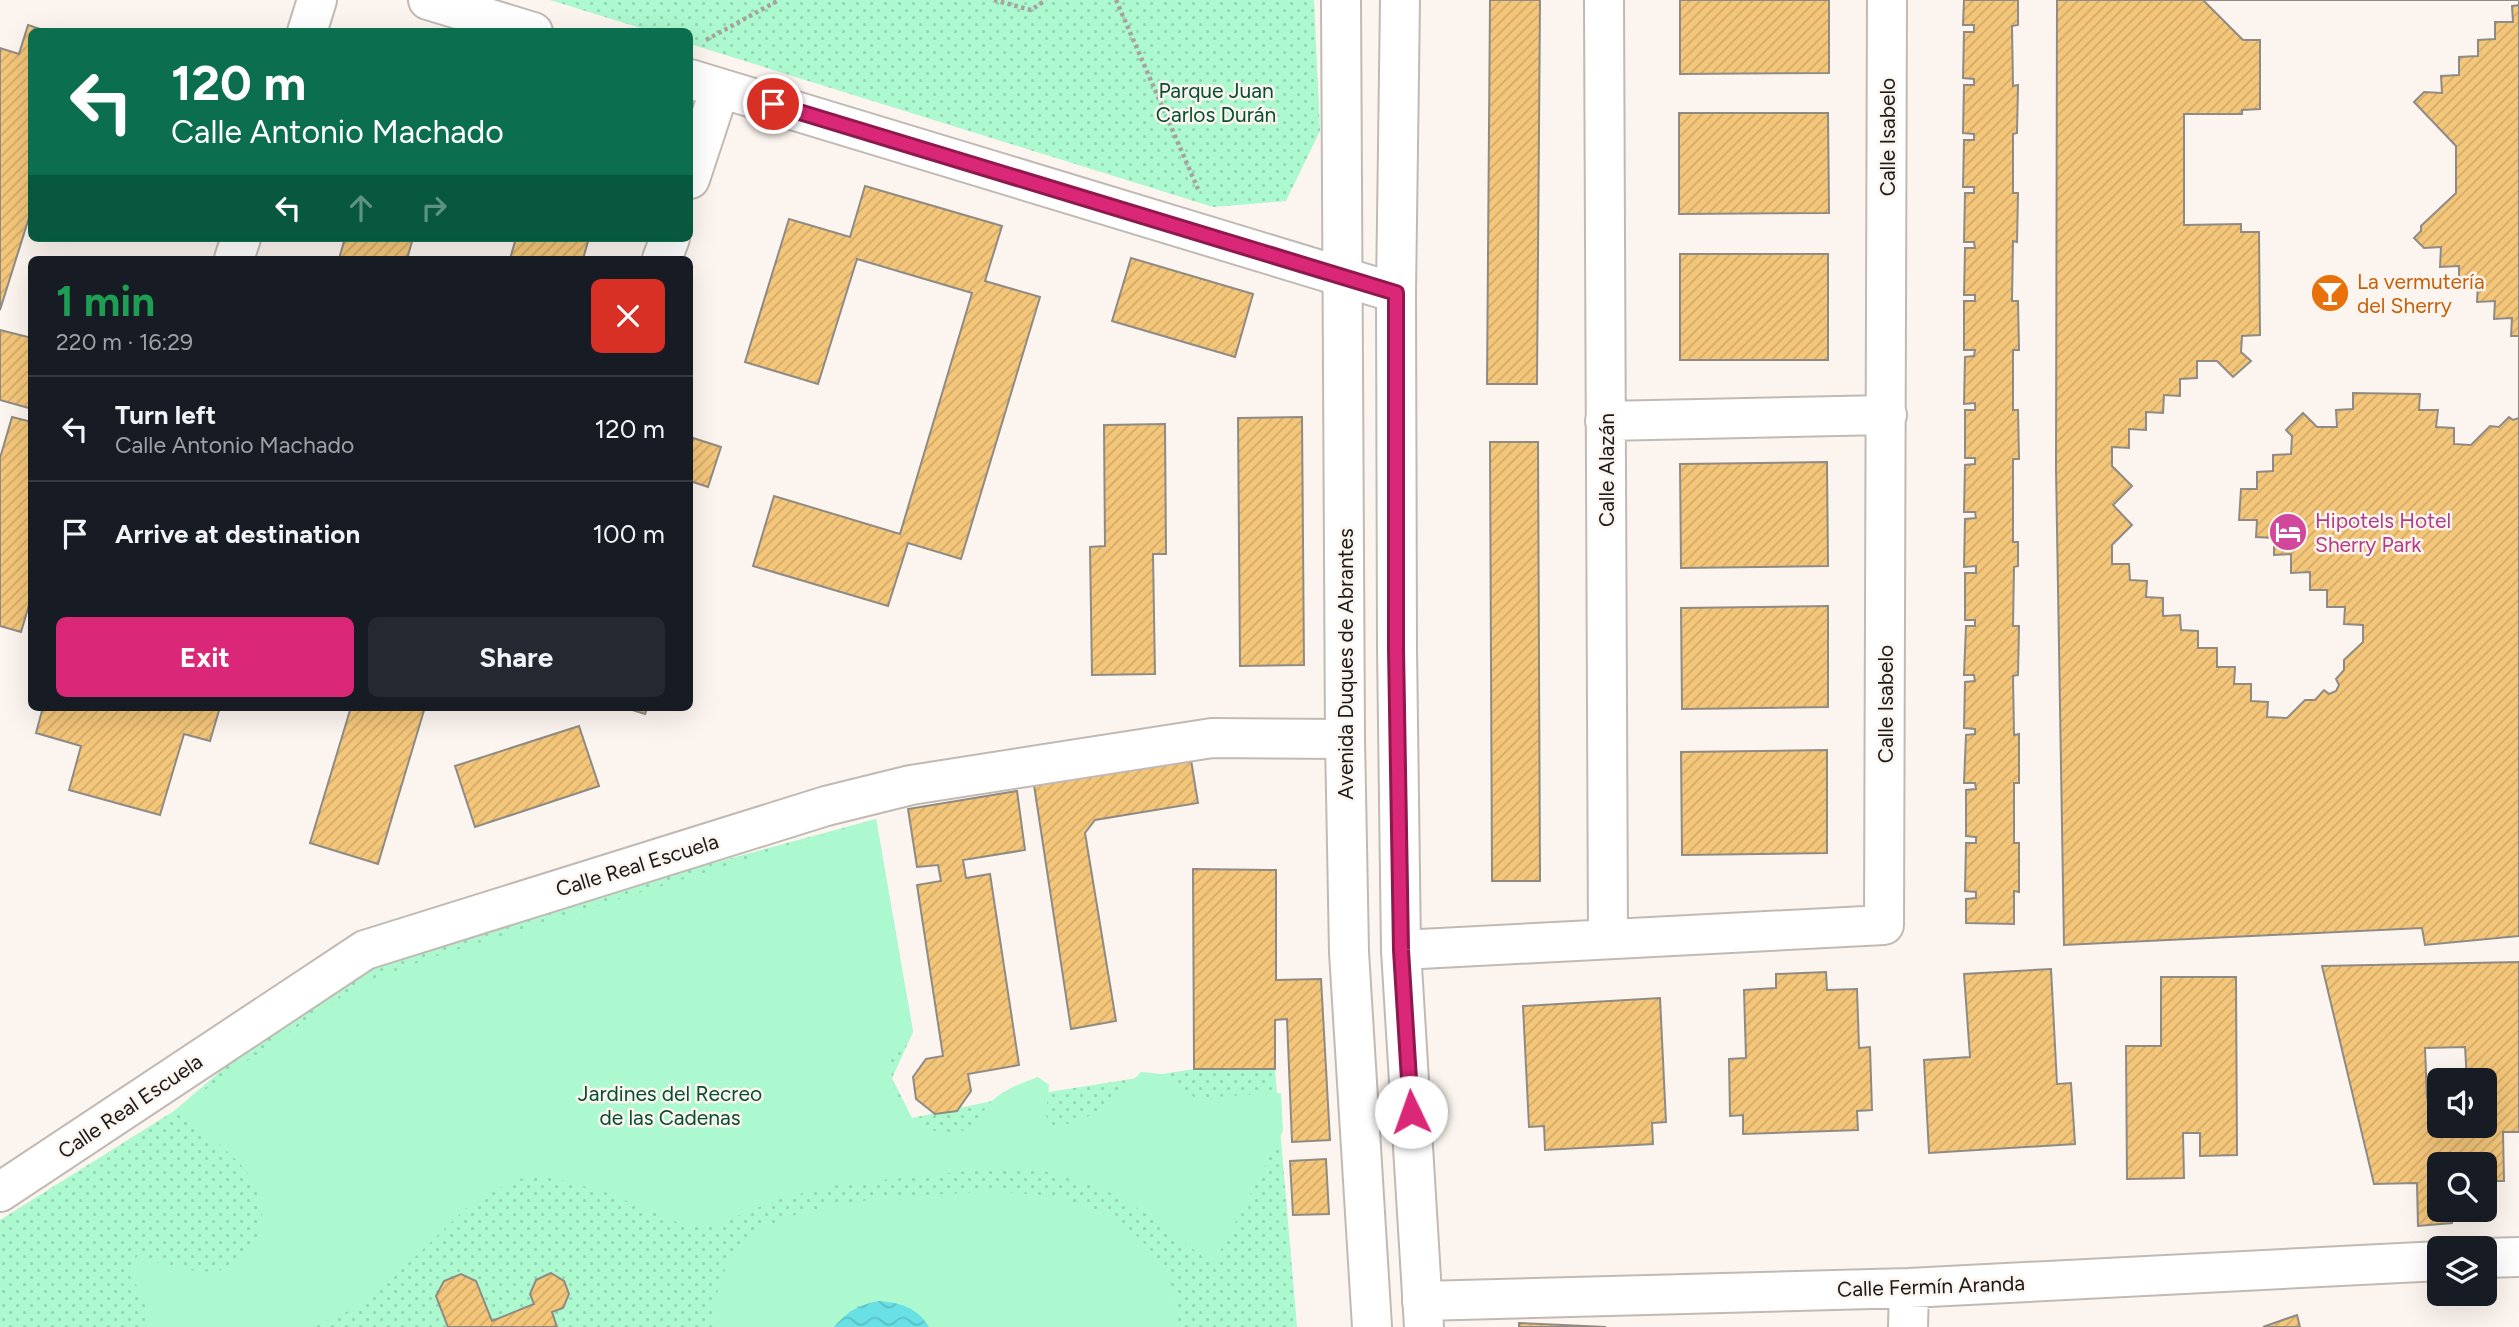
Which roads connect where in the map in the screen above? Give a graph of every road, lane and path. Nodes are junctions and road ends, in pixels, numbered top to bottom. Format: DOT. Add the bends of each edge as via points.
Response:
graph roads {
  1 [pos="317,0"];
  2 [pos="428,0"];
  3 [pos="779,0"];
  4 [pos="994,0"];
  5 [pos="1046,0"];
  6 [pos="1116,0"];
  7 [pos="1341,0"];
  8 [pos="1400,0"];
  9 [pos="1604,0"];
  10 [pos="1887,0"];
  11 [pos="308,28"];
  12 [pos="520,28"];
  13 [pos="701,42"];
  14 [pos="705,84"];
  15 [pos="693,160"];
  16 [pos="1220,239"];
  17 [pos="1343,276"];
  18 [pos="1396,293"];
  19 [pos="1887,415"];
  20 [pos="1605,421"];
  21 [pos="1345,739"];
  22 [pos="1608,939"];
  23 [pos="1401,950"];
  24 [pos="0,1192"];
  25 [pos="2519,1257"];
  26 [pos="2497,1258"];
  27 [pos="2427,1262"];
  28 [pos="1909,1288"];
  29 [pos="1423,1314"];
  30 [pos="1372,1327"];
  31 [pos="1908,1327"];
  1 -- 11 [label="street"];
  2 -- 12 [label="street"];
  3 -- 13 [label="path"];
  4 -- 5 [label="path" via="1031,10"];
  6 -- 16 [label="path"];
  7 -- 17 [label="street, Avenida Duques de Abrantes"];
  8 -- 18 [label="street"];
  9 -- 20 [label="street, Calle Alazán"];
  10 -- 19 [label="street, Calle Isabelo"];
  14 -- 15 [label="street"];
  14 -- 16 [label="street"];
  16 -- 17 [label="street"];
  17 -- 18 [label="street"];
  17 -- 21 [label="street, Avenida Duques de Abrantes"];
  18 -- 23 [label="street"];
  19 -- 20 [label="street"];
  19 -- 22 [label="street, Calle Isabelo" via="1884,925"];
  20 -- 22 [label="street, Calle Alazán"];
  21 -- 24 [label="street, Calle Real Escuela" via="1212,738 911,785 826,806 365,950"];
  21 -- 30 [label="street, Avenida Duques de Abrantes" via="1349,951"];
  22 -- 23 [label="street, Calle Isabelo"];
  23 -- 29 [label="street"];
  25 -- 26 [label="street"];
  27 -- 28 [label="street, Calle Fermín Aranda"];
  28 -- 29 [label="street, Calle Fermín Aranda"];
  28 -- 31 [label="street"];
}
